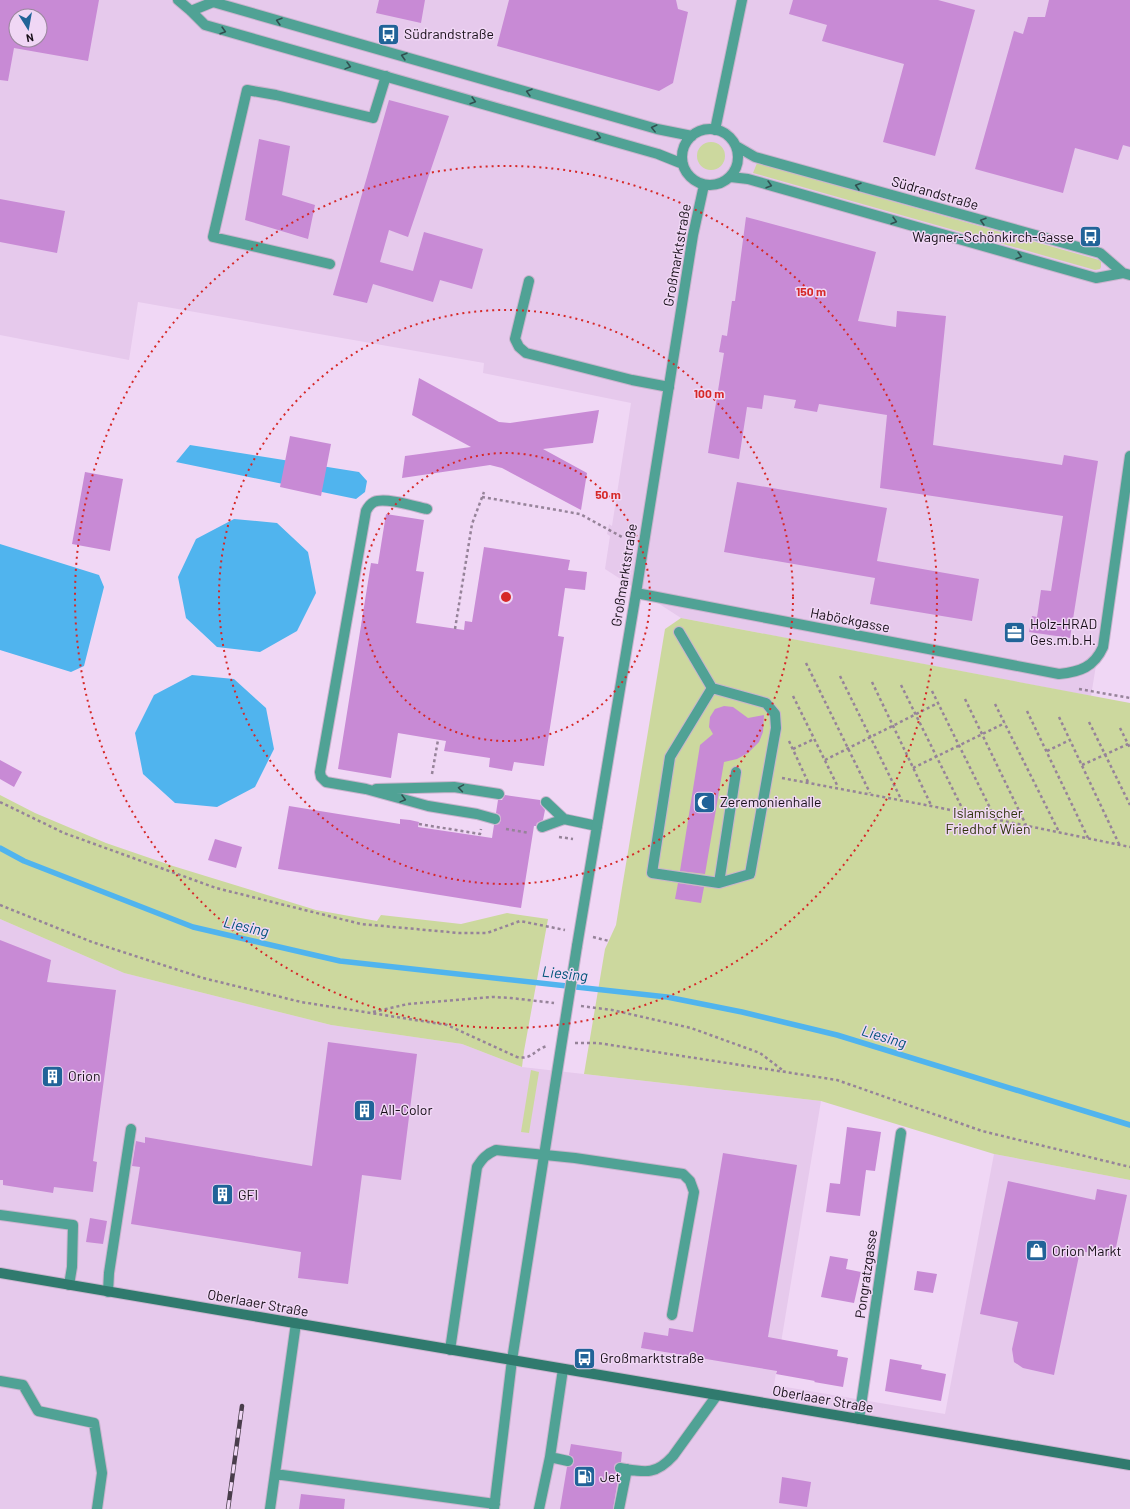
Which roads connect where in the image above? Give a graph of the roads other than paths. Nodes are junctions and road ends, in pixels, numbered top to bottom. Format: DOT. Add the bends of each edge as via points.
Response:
graph roads {
  1 [pos="178,0"];
  2 [pos="742,0"];
  3 [pos="191,11"];
  4 [pos="386,76"];
  5 [pos="715,130"];
  6 [pos="692,136"];
  7 [pos="736,146"];
  8 [pos="683,164"];
  9 [pos="731,177"];
  10 [pos="704,185"];
  11 [pos="330,264"];
  12 [pos="1126,274"];
  13 [pos="529,281"];
  14 [pos="669,387"];
  15 [pos="1130,456"];
  16 [pos="427,508"];
  17 [pos="636,593"];
  18 [pos="679,632"];
  19 [pos="712,688"];
  20 [pos="736,772"];
  21 [pos="366,789"];
  22 [pos="499,794"];
  23 [pos="546,802"];
  24 [pos="495,819"];
  25 [pos="564,819"];
  26 [pos="597,826"];
  27 [pos="542,827"];
  28 [pos="719,883"];
  29 [pos="131,1129"];
  30 [pos="901,1133"];
  31 [pos="544,1155"];
  32 [pos="0,1215"];
  33 [pos="0,1274"];
  34 [pos="69,1285"];
  35 [pos="108,1292"];
  36 [pos="672,1315"];
  37 [pos="296,1323"];
  38 [pos="450,1350"];
  39 [pos="512,1360"];
  40 [pos="563,1369"];
  41 [pos="0,1381"];
  42 [pos="717,1395"];
  43 [pos="859,1419"];
  44 [pos="550,1457"];
  45 [pos="568,1461"];
  46 [pos="1130,1465"];
  47 [pos="275,1474"];
  48 [pos="495,1506"];
  49 [pos="97,1509"];
  50 [pos="270,1509"];
  51 [pos="539,1509"];
  52 [pos="619,1509"];
  1 -- 3 [label="street"];
  2 -- 5 [label="street"];
  3 -- 4 [label="street, one-way" via="205,25"];
  6 -- 3 [label="street, one-way" via="657,129 213,2"];
  4 -- 8 [label="street, one-way" via="658,154"];
  4 -- 11 [label="street" via="373,118 247,90 213,237"];
  5 -- 6 [label="street" via="703,130"];
  5 -- 7 [label="street, Südrandstraße" via="727,135"];
  6 -- 8 [label="street" via="683,149"];
  7 -- 9 [label="street" via="738,163"];
  12 -- 7 [label="street, Südrandstraße, one-way" via="1100,254 755,157"];
  8 -- 10 [label="street" via="690,177"];
  9 -- 10 [label="street" via="718,184"];
  9 -- 12 [label="street, Südrandstraße, one-way" via="748,179 1096,278"];
  10 -- 14 [label="street, Großmarktstraße" via="693,235"];
  13 -- 14 [label="street" via="515,339 526,353"];
  14 -- 17 [label="street, Großmarktstraße"];
  15 -- 17 [label="street, Haböckgasse" via="1103,647 1092,664 1077,671 1059,674"];
  16 -- 21 [label="street" via="383,500 369,505 366,511 320,772 326,782"];
  17 -- 26 [label="street, Großmarktstraße"];
  18 -- 19 [label="street"];
  19 -- 28 [label="street" via="766,703 775,714 776,728 750,874"];
  19 -- 28 [label="street" via="670,757 652,874"];
  20 -- 28 [label="street"];
  22 -- 21 [label="street, one-way" via="454,787"];
  21 -- 24 [label="street, one-way" via="428,806"];
  23 -- 25 [label="street"];
  25 -- 26 [label="street"];
  25 -- 27 [label="street"];
  26 -- 31 [label="street, Großmarktstraße, bridge"];
  29 -- 35 [label="street"];
  30 -- 43 [label="street, Pongratzgasse"];
  31 -- 36 [label="street" via="683,1174 690,1181 694,1192"];
  31 -- 38 [label="street" via="496,1150 482,1158 476,1167"];
  31 -- 39 [label="street"];
  32 -- 34 [label="street" via="73,1225"];
  33 -- 34 [label="main road, Oberlaaer Straße"];
  34 -- 35 [label="main road, Oberlaaer Straße"];
  35 -- 37 [label="main road, Oberlaaer Straße"];
  37 -- 38 [label="main road, Oberlaaer Straße"];
  37 -- 47 [label="street"];
  38 -- 39 [label="main road, Oberlaaer Straße"];
  39 -- 40 [label="main road, Oberlaaer Straße"];
  39 -- 48 [label="street"];
  40 -- 42 [label="main road, Oberlaaer Straße"];
  40 -- 44 [label="street"];
  41 -- 49 [label="street" via="23,1385 38,1411 94,1423 102,1473"];
  42 -- 43 [label="main road, Oberlaaer Straße"];
  42 -- 52 [label="street" via="665,1465 648,1472 623,1469"];
  43 -- 46 [label="main road, Oberlaaer Straße"];
  44 -- 45 [label="street"];
  44 -- 51 [label="street"];
  47 -- 48 [label="street"];
  47 -- 50 [label="street"];
}
